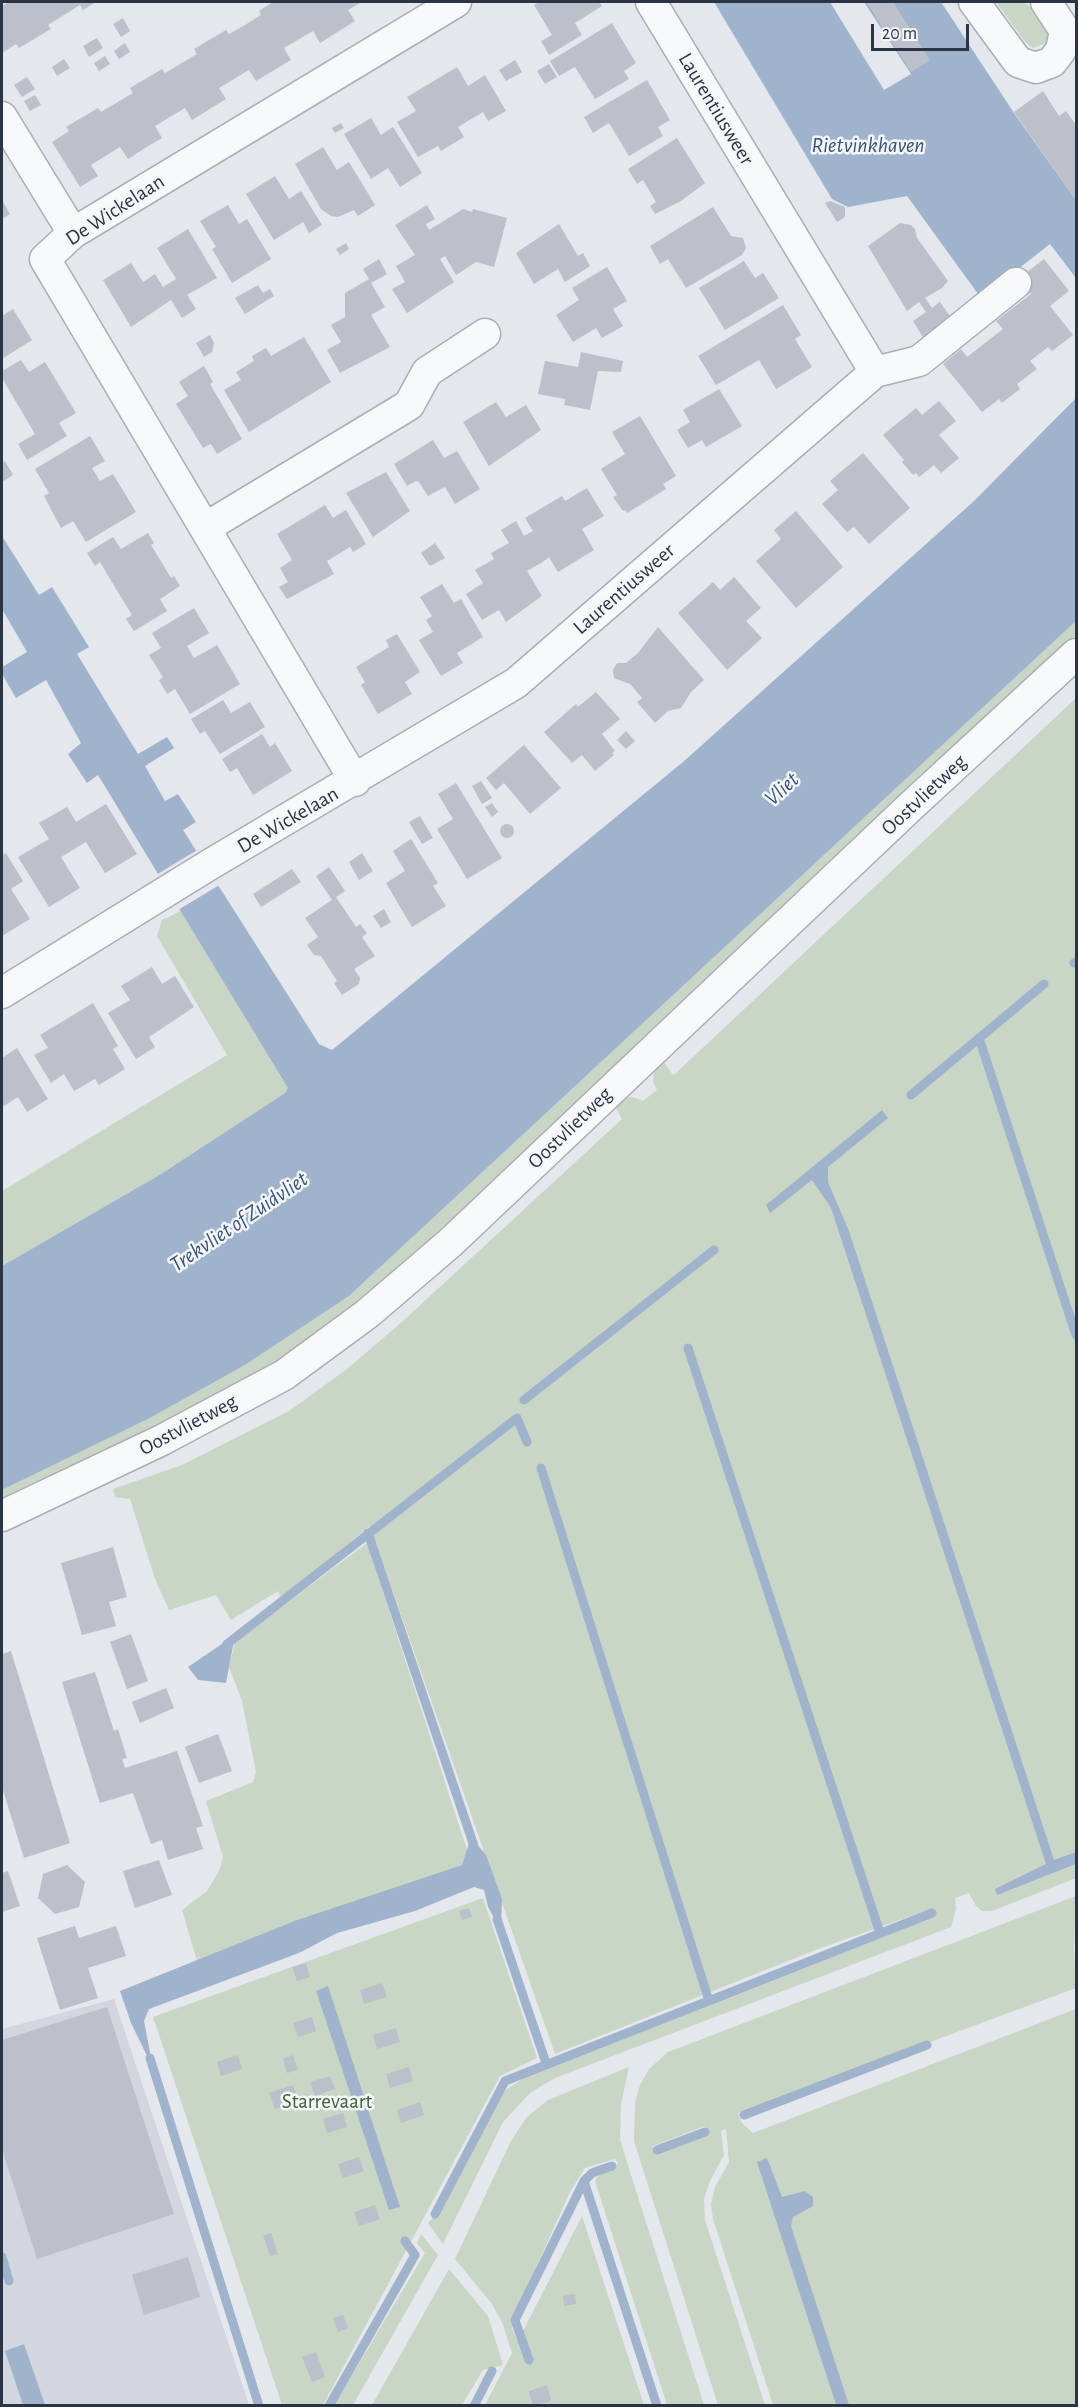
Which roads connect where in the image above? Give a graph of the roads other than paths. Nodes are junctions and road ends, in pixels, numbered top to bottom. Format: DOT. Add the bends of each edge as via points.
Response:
graph roads {
  1 [pos="651,2"];
  2 [pos="974,2"];
  3 [pos="1046,2"];
  4 [pos="451,3"];
  5 [pos="2,117"];
  6 [pos="73,233"];
  7 [pos="1016,283"];
  8 [pos="485,334"];
  9 [pos="874,372"];
  10 [pos="206,528"];
  11 [pos="1077,654"];
  12 [pos="355,782"];
  13 [pos="2,993"];
  14 [pos="2,1516"];
  1 -- 9 [label="street, Laurentiusweer"];
  2 -- 3 [label="street" via="1018,62 1036,68 1052,62 1061,50 1065,31"];
  4 -- 6 [label="street, De Wickelaan"];
  5 -- 6 [label="street"];
  6 -- 10 [label="street, De Wickelaan" via="45,259"];
  7 -- 9 [label="street, Laurentiusweer" via="919,361"];
  8 -- 10 [label="street" via="427,372 409,405"];
  9 -- 12 [label="street, Laurentiusweer" via="516,683"];
  10 -- 12 [label="street, De Wickelaan"];
  11 -- 14 [label="street, Oostvlietweg" via="450,1243 367,1314 284,1375 162,1440"];
  12 -- 13 [label="street, De Wickelaan"];
}
